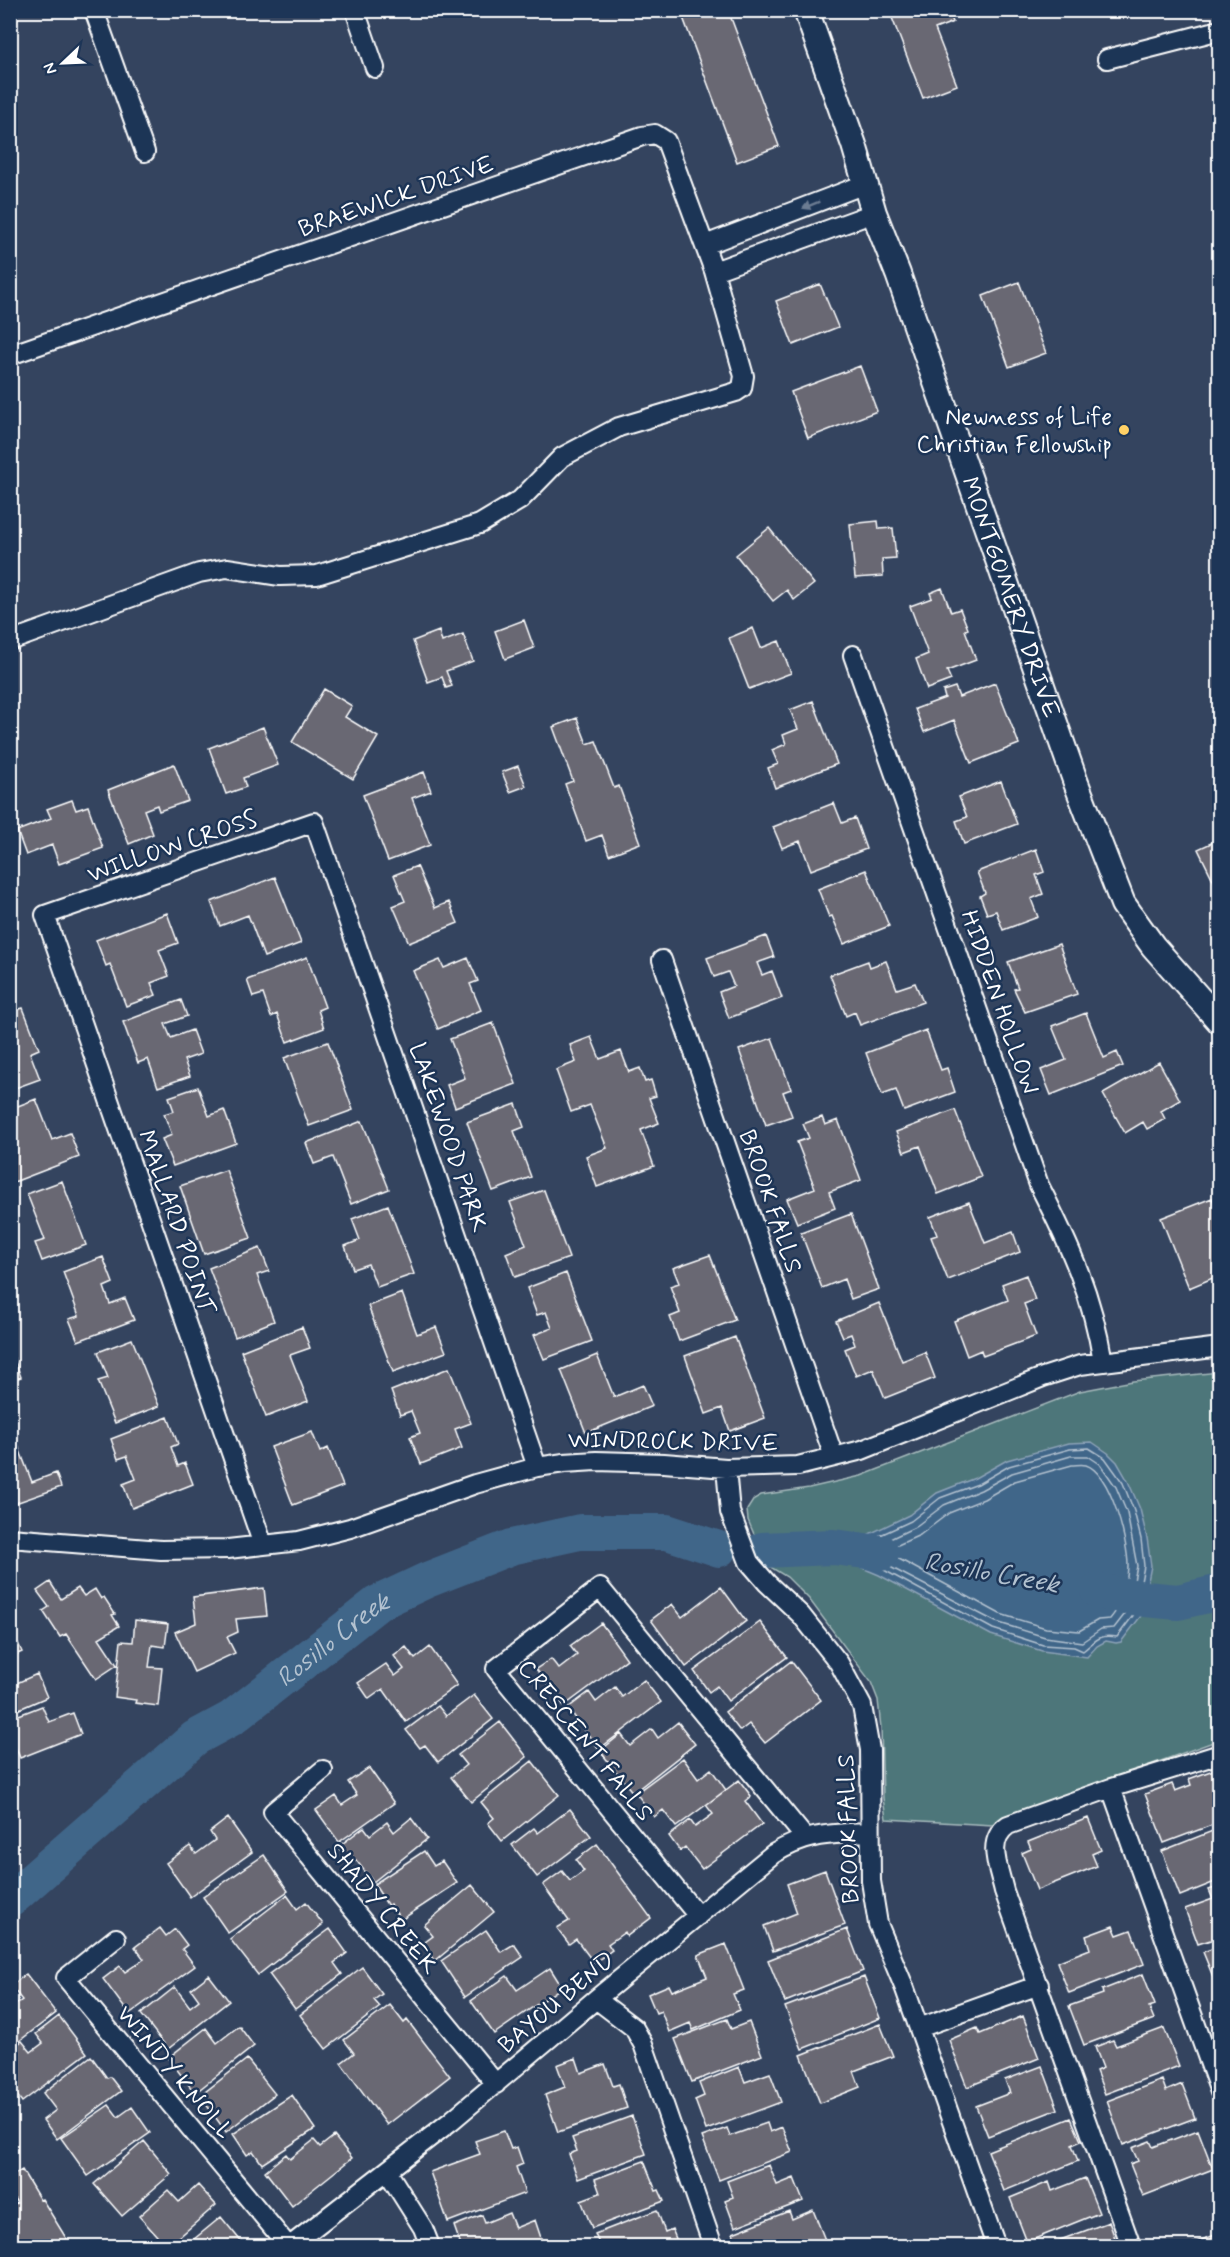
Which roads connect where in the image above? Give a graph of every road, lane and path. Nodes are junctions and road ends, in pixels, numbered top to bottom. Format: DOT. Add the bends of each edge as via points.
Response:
graph roads {
  1 [pos="94,10"];
  2 [pos="354,10"];
  3 [pos="806,10"];
  4 [pos="1220,30"];
  5 [pos="1107,59"];
  6 [pos="375,68"];
  7 [pos="145,152"];
  8 [pos="865,184"];
  9 [pos="874,213"];
  10 [pos="705,245"];
  11 [pos="714,271"];
  12 [pos="10,355"];
  13 [pos="10,640"];
  14 [pos="853,655"];
  15 [pos="315,822"];
  16 [pos="45,915"];
  17 [pos="662,960"];
  18 [pos="1220,1022"];
  19 [pos="1220,1347"];
  20 [pos="1103,1362"];
  21 [pos="834,1457"];
  22 [pos="537,1467"];
  23 [pos="726,1468"];
  24 [pos="10,1538"];
  25 [pos="263,1545"];
  26 [pos="1220,1754"];
  27 [pos="323,1770"];
  28 [pos="1111,1788"];
  29 [pos="869,1832"];
  30 [pos="807,1839"];
  31 [pos="698,1916"];
  32 [pos="116,1938"];
  33 [pos="1039,1985"];
  34 [pos="596,1999"];
  35 [pos="919,2028"];
  36 [pos="496,2084"];
  37 [pos="1220,2092"];
  38 [pos="387,2171"];
  39 [pos="289,2247"];
  40 [pos="430,2247"];
  41 [pos="713,2247"];
  42 [pos="996,2247"];
  43 [pos="1131,2247"];
  1 -- 7 [label="street"];
  2 -- 6 [label="street"];
  3 -- 8 [label="main road, MONTGOMERY DRIVE"];
  4 -- 5 [label="street"];
  8 -- 9 [label="main road, MONTGOMERY DRIVE"];
  8 -- 10 [label="street, one-way"];
  9 -- 11 [label="street"];
  9 -- 18 [label="main road, MONTGOMERY DRIVE" via="1076,783 1123,904 1153,946"];
  10 -- 11 [label="street, BRAEWICK DRIVE"];
  10 -- 12 [label="street, BRAEWICK DRIVE" via="666,141 655,134 642,136"];
  11 -- 13 [label="street, BRAEWICK DRIVE" via="744,376 742,388 736,392 619,427 562,457 520,500 480,524 317,575 280,576 227,568 199,573"];
  14 -- 20 [label="street, HIDDEN HOLLOW" via="1039,1185 1078,1265"];
  15 -- 16 [label="street, WILLOW CROSS"];
  15 -- 22 [label="street, LAKEWOOD PARK"];
  16 -- 25 [label="street, MALLARD POINT"];
  17 -- 21 [label="street, BROOK FALLS"];
  19 -- 20 [label="street, WINDROCK DRIVE"];
  20 -- 21 [label="street, WINDROCK DRIVE" via="1043,1377 862,1450"];
  21 -- 23 [label="street, WINDROCK DRIVE" via="798,1466"];
  22 -- 23 [label="street, WINDROCK DRIVE" via="596,1461"];
  22 -- 25 [label="street, WINDROCK DRIVE" via="475,1484 350,1528"];
  23 -- 29 [label="street, BROOK FALLS" via="730,1512 749,1562 801,1615 839,1663 861,1706 870,1750"];
  24 -- 25 [label="street, WINDROCK DRIVE" via="161,1550"];
  26 -- 28 [label="street"];
  27 -- 36 [label="street, SHADY CREEK" via="273,1812"];
  28 -- 33 [label="street" via="1008,1825 998,1832 993,1845 1004,1892"];
  28 -- 37 [label="street"];
  29 -- 30 [label="street, BAYOU BEND"];
  29 -- 35 [label="street, BROOK FALLS" via="878,1924"];
  30 -- 31 [label="street, BAYOU BEND" via="773,1854"];
  30 -- 31 [label="street, CRESCENT FALLS" via="600,1588 496,1669"];
  31 -- 34 [label="street, BAYOU BEND"];
  32 -- 39 [label="street, WINDY KNOLL" via="66,1978"];
  33 -- 35 [label="street"];
  33 -- 43 [label="street"];
  34 -- 36 [label="street, BAYOU BEND"];
  34 -- 41 [label="street" via="634,2028 643,2044"];
  35 -- 42 [label="street, BROOK FALLS"];
  36 -- 38 [label="street, BAYOU BEND"];
  38 -- 39 [label="street, BAYOU BEND"];
  38 -- 40 [label="street" via="423,2228"];
}
